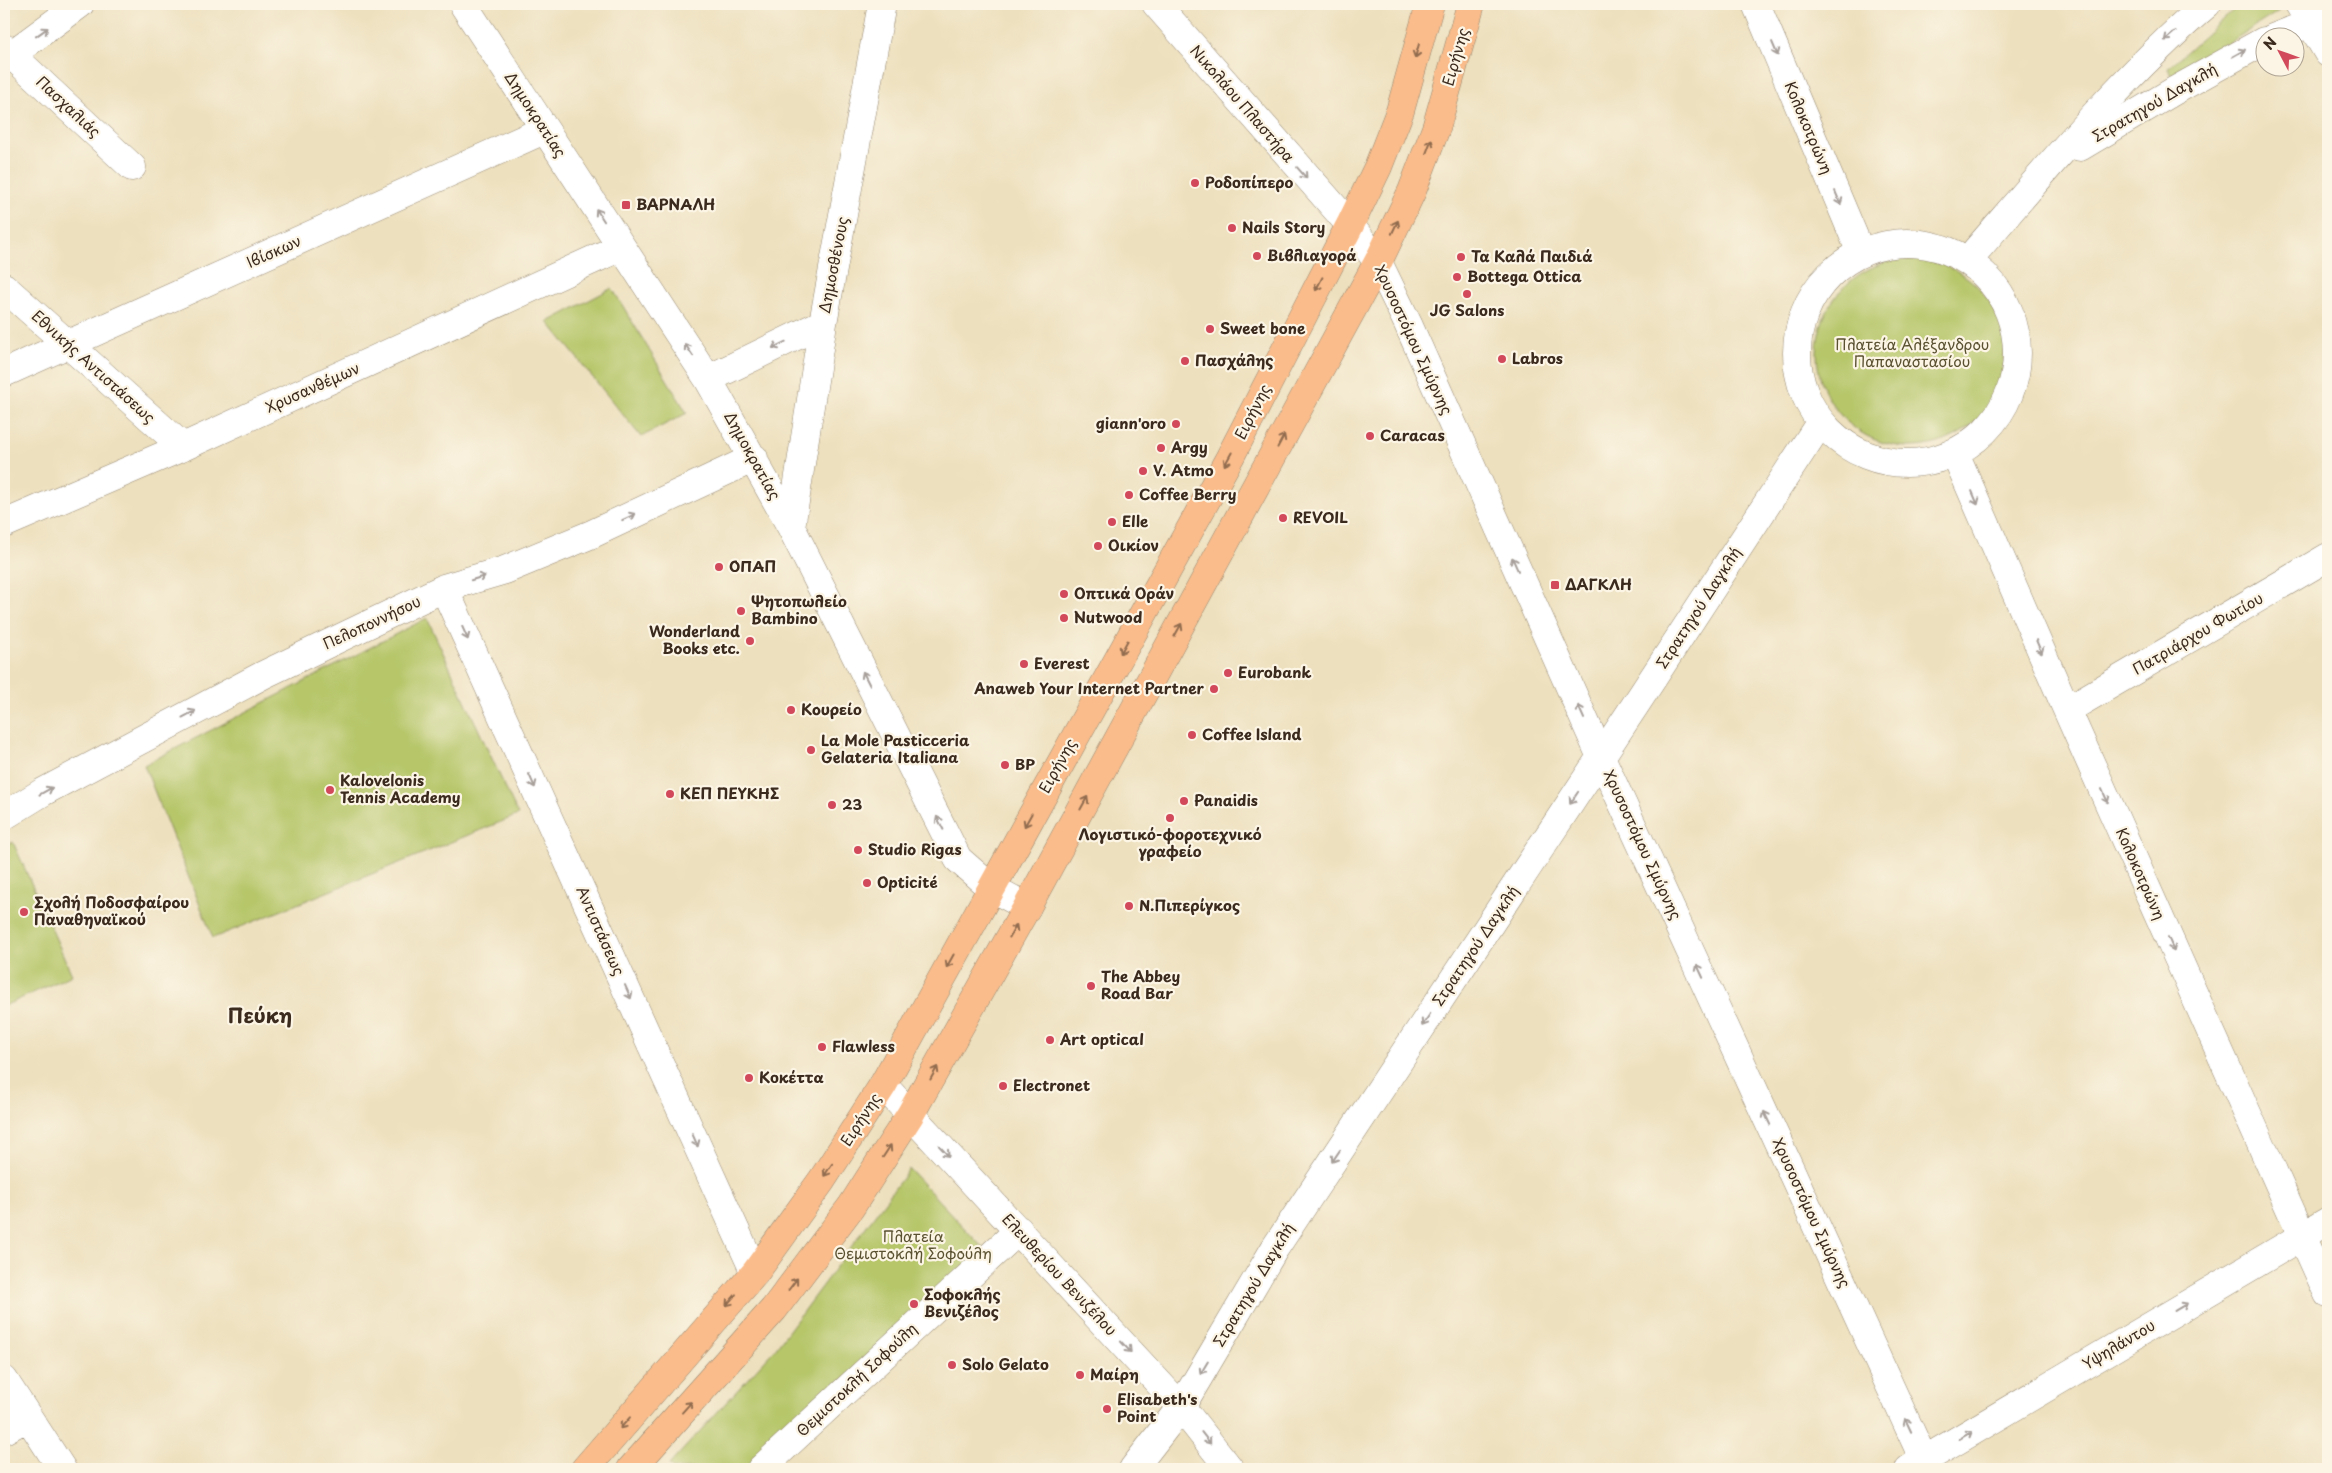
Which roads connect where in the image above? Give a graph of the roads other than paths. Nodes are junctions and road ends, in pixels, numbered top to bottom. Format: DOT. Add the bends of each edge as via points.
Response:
graph roads {
  1 [pos="80,4"];
  2 [pos="463,4"];
  3 [pos="882,4"];
  4 [pos="1156,4"];
  5 [pos="1430,4"];
  6 [pos="1471,4"];
  7 [pos="1756,4"];
  8 [pos="2207,4"];
  9 [pos="2313,15"];
  10 [pos="2290,28"];
  11 [pos="2254,47"];
  12 [pos="2328,53"];
  13 [pos="6,54"];
  14 [pos="544,130"];
  15 [pos="132,167"];
  16 [pos="2047,168"];
  17 [pos="1350,225"];
  18 [pos="621,247"];
  19 [pos="1861,253"];
  20 [pos="1968,260"];
  21 [pos="1378,262"];
  22 [pos="4,287"];
  23 [pos="823,324"];
  24 [pos="66,344"];
  25 [pos="4,374"];
  26 [pos="708,378"];
  27 [pos="1820,423"];
  28 [pos="183,447"];
  29 [pos="1955,453"];
  30 [pos="754,458"];
  31 [pos="4,524"];
  32 [pos="790,527"];
  33 [pos="2328,557"];
  34 [pos="444,588"];
  35 [pos="2067,710"];
  36 [pos="1601,757"];
  37 [pos="4,816"];
  38 [pos="990,888"];
  39 [pos="1027,907"];
  40 [pos="883,1085"];
  41 [pos="910,1115"];
  42 [pos="2328,1221"];
  43 [pos="1019,1230"];
  44 [pos="2302,1235"];
  45 [pos="755,1273"];
  46 [pos="2328,1294"];
  47 [pos="4,1380"];
  48 [pos="1181,1407"];
  49 [pos="28,1417"];
  50 [pos="4,1430"];
  51 [pos="595,1465"];
  52 [pos="1921,1466"];
  53 [pos="62,1469"];
  54 [pos="631,1469"];
  55 [pos="761,1469"];
  56 [pos="1133,1469"];
  57 [pos="1230,1469"];
  13 -- 1 [label="street, one-way"];
  2 -- 14 [label="street, Δημοκρατίας"];
  3 -- 23 [label="street, Δημοσθένους"];
  4 -- 17 [label="street, Νικολάου Πλαστήρα, one-way"];
  5 -- 17 [label="main road, Ειρήνης, one-way" via="1400,111"];
  21 -- 6 [label="main road, Ειρήνης, one-way" via="1412,191 1436,128"];
  7 -- 19 [label="street, Κολοκοτρώνη, one-way"];
  8 -- 16 [label="street, one-way" via="2163,42"];
  9 -- 10 [label="street"];
  9 -- 12 [label="street"];
  16 -- 11 [label="street, Στρατηγού Δαγκλή, one-way"];
  13 -- 15 [label="street, Πασχαλιάς"];
  18 -- 14 [label="street, Δημοκρατίας, one-way"];
  14 -- 24 [label="street, Ιβίσκων"];
  16 -- 20 [label="street"];
  17 -- 21 [label="street, Χρυσοστόμου Σμύρνης"];
  17 -- 38 [label="main road, Ειρήνης, one-way" via="1230,457"];
  26 -- 18 [label="street, Δημοκρατίας, one-way"];
  18 -- 28 [label="street, Χρυσανθέμων"];
  19 -- 20 [label="street" via="1899,243 1938,246"];
  19 -- 27 [label="street" via="1832,272 1811,299 1799,331 1797,366 1807,399"];
  20 -- 29 [label="street" via="1999,291 2015,325 2018,363 2007,400 1986,431"];
  36 -- 21 [label="street, Χρυσοστόμου Σμύρνης, one-way"];
  39 -- 21 [label="main road, Ειρήνης, one-way"];
  22 -- 24 [label="street, Εθνικής Αντιστάσεως"];
  23 -- 26 [label="street, one-way"];
  23 -- 32 [label="street, Δημοσθένους"];
  24 -- 25 [label="street, Ιβίσκων"];
  24 -- 28 [label="street, Εθνικής Αντιστάσεως"];
  26 -- 30 [label="street, Δημοκρατίας"];
  27 -- 29 [label="street" via="1853,449 1886,462 1921,463"];
  27 -- 36 [label="street, Στρατηγού Δαγκλή"];
  28 -- 31 [label="street, Χρυσανθέμων"];
  29 -- 35 [label="street, Κολοκοτρώνη, one-way"];
  30 -- 32 [label="street, Δημοκρατίας"];
  34 -- 30 [label="street, Πελοποννήσου, one-way" via="506,570 592,534"];
  38 -- 32 [label="street, Δημοκρατίας, one-way" via="958,859"];
  33 -- 35 [label="street, Πατριάρχου Φωτίου"];
  37 -- 34 [label="street, Πελοποννήσου, one-way" via="263,675"];
  34 -- 45 [label="street, Αντιστάσεως, one-way"];
  35 -- 44 [label="street, Κολοκοτρώνη, one-way"];
  36 -- 48 [label="street, Στρατηγού Δαγκλή, one-way" via="1275,1248"];
  52 -- 36 [label="street, Χρυσοστόμου Σμύρνης, one-way"];
  38 -- 39 [label="street, Δημοκρατίας"];
  38 -- 40 [label="main road, Ειρήνης, one-way"];
  41 -- 39 [label="main road, Ειρήνης, one-way"];
  40 -- 41 [label="street, Ελευθερίου Βενιζέλου"];
  40 -- 45 [label="main road, Ειρήνης, one-way" via="822,1180"];
  41 -- 43 [label="street, Ελευθερίου Βενιζέλου, one-way"];
  54 -- 41 [label="main road, Ειρήνης, one-way" via="774,1309 850,1207"];
  42 -- 44 [label="street, Υψηλάντου"];
  43 -- 48 [label="street, Ελευθερίου Βενιζέλου, one-way"];
  43 -- 55 [label="street, Θεμιστοκλή Σοφούλη"];
  44 -- 46 [label="street, Κολοκοτρώνη"];
  52 -- 44 [label="street, Υψηλάντου, one-way"];
  45 -- 51 [label="main road, Ειρήνης, one-way"];
  47 -- 49 [label="street"];
  48 -- 56 [label="street, Στρατηγού Δαγκλή"];
  48 -- 57 [label="street, Ελευθερίου Βενιζέλου, one-way"];
  49 -- 50 [label="street"];
  49 -- 53 [label="street"];
}
